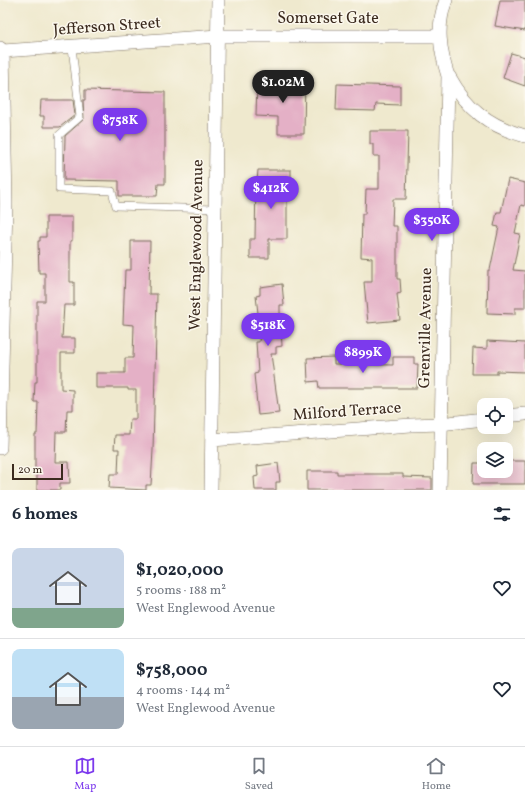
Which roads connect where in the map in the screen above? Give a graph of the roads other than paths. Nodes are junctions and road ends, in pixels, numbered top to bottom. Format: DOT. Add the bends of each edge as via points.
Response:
graph roads {
  1 [pos="218,0"];
  2 [pos="446,0"];
  3 [pos="218,36"];
  4 [pos="439,36"];
  5 [pos="72,47"];
  6 [pos="1,50"];
  7 [pos="448,76"];
  8 [pos="525,136"];
  9 [pos="215,209"];
  10 [pos="525,414"];
  11 [pos="513,415"];
  12 [pos="477,420"];
  13 [pos="440,424"];
  14 [pos="212,440"];
  15 [pos="0,448"];
  16 [pos="211,490"];
  17 [pos="440,490"];
  1 -- 3 [label="street, West Englewood Avenue"];
  2 -- 4 [label="street, Grenville Avenue"];
  3 -- 4 [label="street, Somerset Gate"];
  3 -- 5 [label="street, Jefferson Street"];
  3 -- 9 [label="street, West Englewood Avenue"];
  4 -- 7 [label="street, Grenville Avenue"];
  5 -- 6 [label="street, Jefferson Street"];
  5 -- 9 [label="lane" via="80,117 59,135 59,189 112,191 116,206"];
  6 -- 15 [label="street" via="6,204"];
  7 -- 8 [label="street" via="470,107 487,120"];
  7 -- 13 [label="street, Grenville Avenue"];
  9 -- 14 [label="street, West Englewood Avenue"];
  10 -- 11 [label="street"];
  12 -- 13 [label="street, Milford Terrace"];
  13 -- 14 [label="street, Milford Terrace"];
  13 -- 17 [label="street, Grenville Avenue"];
  14 -- 16 [label="street, West Englewood Avenue"];
}
